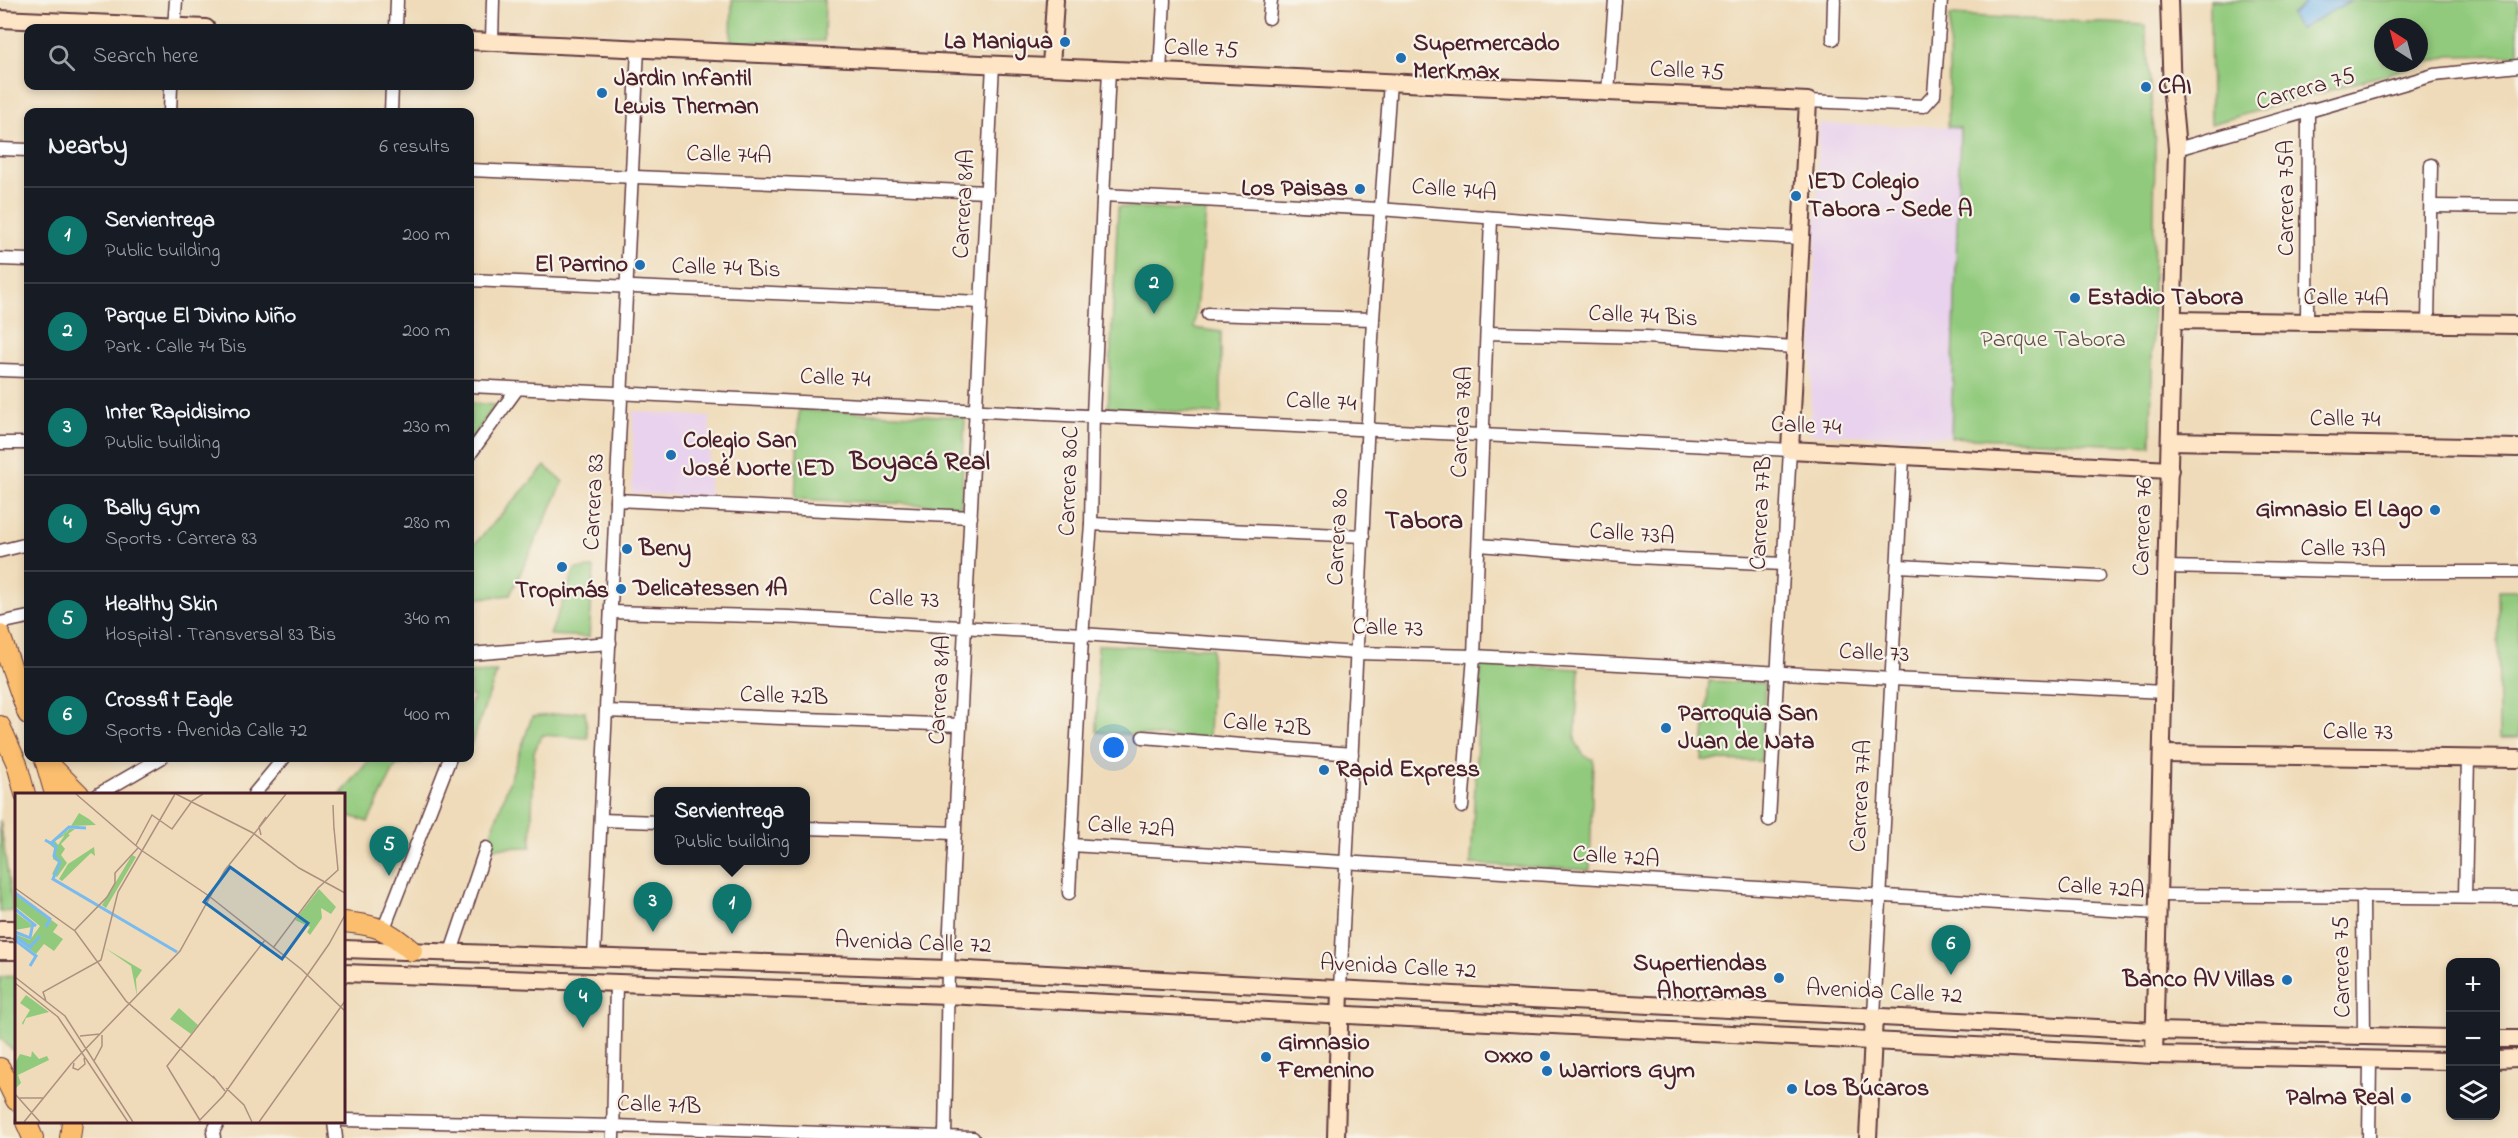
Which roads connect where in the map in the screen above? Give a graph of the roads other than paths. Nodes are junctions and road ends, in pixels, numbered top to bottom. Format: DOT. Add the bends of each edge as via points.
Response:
graph roads {
  1 [pos="176,0"];
  2 [pos="397,0"];
  3 [pos="493,0"];
  4 [pos="1055,0"];
  5 [pos="1164,0"];
  6 [pos="1270,0"];
  7 [pos="1615,0"];
  8 [pos="1834,0"];
  9 [pos="1941,0"];
  10 [pos="2169,0"];
  11 [pos="1269,18"];
  12 [pos="0,19"];
  13 [pos="97,24"];
  14 [pos="174,24"];
  15 [pos="396,24"];
  16 [pos="1833,39"];
  17 [pos="474,40"];
  18 [pos="492,42"];
  19 [pos="638,48"];
  20 [pos="993,64"];
  21 [pos="2518,66"];
  22 [pos="1051,67"];
  23 [pos="1109,70"];
  24 [pos="1160,72"];
  25 [pos="1390,82"];
  26 [pos="171,90"];
  27 [pos="392,90"];
  28 [pos="1608,92"];
  29 [pos="1808,101"];
  30 [pos="170,108"];
  31 [pos="391,108"];
  32 [pos="2308,110"];
  33 [pos="0,149"];
  34 [pos="2177,149"];
  35 [pos="24,150"];
  36 [pos="2431,165"];
  37 [pos="474,170"];
  38 [pos="632,176"];
  39 [pos="987,192"];
  40 [pos="1103,195"];
  41 [pos="2431,206"];
  42 [pos="2518,207"];
  43 [pos="1380,209"];
  44 [pos="1491,219"];
  45 [pos="1801,238"];
  46 [pos="0,259"];
  47 [pos="24,260"];
  48 [pos="474,280"];
  49 [pos="627,286"];
  50 [pos="981,302"];
  51 [pos="1208,314"];
  52 [pos="1373,319"];
  53 [pos="2174,320"];
  54 [pos="2307,322"];
  55 [pos="2428,324"];
  56 [pos="2518,325"];
  57 [pos="1488,333"];
  58 [pos="1795,347"];
  59 [pos="0,370"];
  60 [pos="24,371"];
  61 [pos="474,386"];
  62 [pos="517,388"];
  63 [pos="622,393"];
  64 [pos="976,409"];
  65 [pos="1093,415"];
  66 [pos="1368,429"];
  67 [pos="1483,435"];
  68 [pos="2170,441"];
  69 [pos="0,443"];
  70 [pos="24,443"];
  71 [pos="474,448"];
  72 [pos="2518,448"];
  73 [pos="1790,450"];
  74 [pos="1903,456"];
  75 [pos="2170,470"];
  76 [pos="616,500"];
  77 [pos="971,517"];
  78 [pos="1090,524"];
  79 [pos="1363,536"];
  80 [pos="24,545"];
  81 [pos="1479,545"];
  82 [pos="0,551"];
  83 [pos="1783,564"];
  84 [pos="1898,566"];
  85 [pos="2167,567"];
  86 [pos="2518,572"];
  87 [pos="2099,576"];
  88 [pos="611,612"];
  89 [pos="24,618"];
  90 [pos="0,623"];
  91 [pos="965,627"];
  92 [pos="1082,634"];
  93 [pos="0,635"];
  94 [pos="610,643"];
  95 [pos="1357,653"];
  96 [pos="474,654"];
  97 [pos="1474,656"];
  98 [pos="1778,673"];
  99 [pos="1892,680"];
  100 [pos="2164,692"];
  101 [pos="24,703"];
  102 [pos="606,711"];
  103 [pos="960,725"];
  104 [pos="0,726"];
  105 [pos="1143,737"];
  106 [pos="1352,754"];
  107 [pos="2162,754"];
  108 [pos="2468,758"];
  109 [pos="2518,759"];
  110 [pos="46,762"];
  111 [pos="48,762"];
  112 [pos="154,762"];
  113 [pos="281,762"];
  114 [pos="448,762"];
  115 [pos="24,793"];
  116 [pos="54,793"];
  117 [pos="77,793"];
  118 [pos="104,793"];
  119 [pos="256,793"];
  120 [pos="1462,807"];
  121 [pos="601,820"];
  122 [pos="1769,820"];
  123 [pos="654,822"];
  124 [pos="810,828"];
  125 [pos="955,833"];
  126 [pos="1071,845"];
  127 [pos="486,848"];
  128 [pos="1347,862"];
  129 [pos="1069,893"];
  130 [pos="2158,895"];
  131 [pos="1881,896"];
  132 [pos="2363,896"];
  133 [pos="2465,897"];
  134 [pos="2518,898"];
  135 [pos="2158,913"];
  136 [pos="345,922"];
  137 [pos="384,928"];
  138 [pos="345,949"];
  139 [pos="412,951"];
  140 [pos="451,952"];
  141 [pos="594,957"];
  142 [pos="948,969"];
  143 [pos="345,973"];
  144 [pos="616,983"];
  145 [pos="1340,989"];
  146 [pos="948,995"];
  147 [pos="1339,1014"];
  148 [pos="1874,1017"];
  149 [pos="2155,1031"];
  150 [pos="2364,1036"];
  151 [pos="2446,1038"];
  152 [pos="2500,1039"];
  153 [pos="2518,1040"];
  154 [pos="1873,1041"];
  155 [pos="2154,1055"];
  156 [pos="2518,1058"];
  157 [pos="2370,1060"];
  158 [pos="2500,1060"];
  159 [pos="2446,1061"];
  160 [pos="2500,1061"];
  161 [pos="2518,1063"];
  162 [pos="0,1068"];
  163 [pos="15,1098"];
  164 [pos="345,1120"];
  165 [pos="26,1123"];
  166 [pos="44,1123"];
  167 [pos="72,1123"];
  168 [pos="218,1123"];
  169 [pos="334,1123"];
  170 [pos="614,1132"];
  171 [pos="33,1138"];
  172 [pos="42,1138"];
  173 [pos="70,1138"];
  174 [pos="214,1138"];
  175 [pos="336,1138"];
  176 [pos="945,1138"];
  177 [pos="973,1138"];
  178 [pos="1336,1138"];
  179 [pos="1868,1138"];
  180 [pos="2369,1138"];
  1 -- 14 [label="street"];
  2 -- 15 [label="street"];
  3 -- 18 [label="street"];
  4 -- 22 [label="main road"];
  5 -- 24 [label="street"];
  6 -- 11 [label="street"];
  7 -- 28 [label="street"];
  8 -- 16 [label="street"];
  9 -- 29 [label="street, Calle 75" via="1934,95 1930,102 1924,106"];
  10 -- 34 [label="main road, Carrera 76"];
  12 -- 13 [label="main road"];
  17 -- 18 [label="main road, Calle 75"];
  18 -- 19 [label="main road, Calle 75"];
  19 -- 20 [label="main road, Calle 75"];
  19 -- 38 [label="street, Carrera 83"];
  20 -- 22 [label="main road, Calle 75"];
  20 -- 39 [label="street, Carrera 81A"];
  21 -- 32 [label="street, Carrera 75" via="2434,75"];
  22 -- 23 [label="main road, Calle 75"];
  23 -- 24 [label="main road, Calle 75"];
  23 -- 40 [label="street, Carrera 80C"];
  24 -- 25 [label="main road, Calle 75"];
  25 -- 28 [label="main road, Calle 75"];
  25 -- 43 [label="street, Carrera 80"];
  26 -- 30 [label="street"];
  27 -- 31 [label="street"];
  28 -- 29 [label="main road, Calle 75"];
  29 -- 45 [label="main road, Carrera 77B"];
  32 -- 34 [label="street, Carrera 75"];
  32 -- 54 [label="street, Carrera 75A"];
  33 -- 35 [label="street"];
  34 -- 53 [label="main road, Carrera 76"];
  36 -- 41 [label="street"];
  37 -- 38 [label="street, Calle 74A"];
  38 -- 39 [label="street, Calle 74A"];
  38 -- 49 [label="street, Carrera 83"];
  39 -- 50 [label="street, Carrera 81A"];
  40 -- 43 [label="street, Calle 74A"];
  40 -- 65 [label="street, Carrera 80C"];
  41 -- 42 [label="street"];
  41 -- 55 [label="street"];
  43 -- 44 [label="street, Calle 74A"];
  43 -- 52 [label="street, Carrera 80"];
  44 -- 45 [label="street, Calle 74A"];
  44 -- 57 [label="street, Carrera 78A"];
  45 -- 58 [label="main road, Carrera 77B"];
  46 -- 47 [label="street"];
  48 -- 49 [label="street, Calle 74 Bis"];
  49 -- 50 [label="street, Calle 74 Bis"];
  49 -- 63 [label="street, Carrera 83"];
  50 -- 64 [label="street, Carrera 81A"];
  51 -- 52 [label="street"];
  52 -- 66 [label="street, Carrera 80"];
  53 -- 54 [label="main road, Calle 74A"];
  53 -- 68 [label="main road, Carrera 76"];
  54 -- 55 [label="main road, Calle 74A"];
  55 -- 56 [label="main road, Calle 74A"];
  57 -- 58 [label="street, Calle 74 Bis" via="1646,337"];
  57 -- 67 [label="street, Carrera 78A"];
  58 -- 73 [label="main road, Carrera 77B"];
  59 -- 60 [label="street"];
  61 -- 62 [label="street, Calle 74"];
  62 -- 63 [label="street, Calle 74"];
  62 -- 71 [label="street"];
  63 -- 64 [label="street, Calle 74"];
  63 -- 76 [label="street, Carrera 83"];
  64 -- 65 [label="street, Calle 74"];
  64 -- 77 [label="street, Carrera 81A"];
  65 -- 66 [label="street, Calle 74"];
  65 -- 78 [label="street, Carrera 80C"];
  66 -- 67 [label="street, Calle 74"];
  66 -- 79 [label="street, Carrera 80"];
  67 -- 73 [label="street, Calle 74"];
  67 -- 81 [label="street, Carrera 78A"];
  68 -- 72 [label="main road, Calle 74"];
  68 -- 75 [label="main road, Carrera 76"];
  69 -- 70 [label="street"];
  73 -- 74 [label="main road, Calle 74"];
  73 -- 83 [label="street, Carrera 77B"];
  74 -- 75 [label="main road, Calle 74"];
  74 -- 84 [label="street, Carrera 77A"];
  75 -- 85 [label="main road, Carrera 76"];
  76 -- 77 [label="street"];
  76 -- 88 [label="street, Carrera 83"];
  77 -- 91 [label="street, Carrera 81A"];
  78 -- 79 [label="street"];
  78 -- 92 [label="street, Carrera 80C"];
  79 -- 95 [label="street, Carrera 80"];
  80 -- 82 [label="street"];
  81 -- 83 [label="street, Calle 73A"];
  81 -- 97 [label="street, Carrera 78A"];
  83 -- 98 [label="street, Carrera 77B"];
  84 -- 87 [label="street"];
  84 -- 99 [label="street, Carrera 77A"];
  85 -- 86 [label="street, Calle 73A"];
  85 -- 100 [label="main road, Carrera 76"];
  88 -- 91 [label="street, Calle 73"];
  88 -- 94 [label="street, Carrera 83"];
  89 -- 90 [label="street"];
  91 -- 92 [label="street, Calle 73"];
  91 -- 103 [label="street, Carrera 81A"];
  92 -- 95 [label="street, Calle 73"];
  92 -- 126 [label="street, Carrera 80C"];
  93 -- 101 [label="main road"];
  94 -- 96 [label="street"];
  94 -- 102 [label="street, Carrera 83"];
  95 -- 97 [label="street, Calle 73"];
  95 -- 106 [label="street, Carrera 80"];
  97 -- 98 [label="street, Calle 73"];
  97 -- 120 [label="street, Carrera 78A"];
  98 -- 99 [label="street, Calle 73"];
  98 -- 122 [label="street, Carrera 77B"];
  99 -- 100 [label="street, Calle 73"];
  99 -- 131 [label="street, Carrera 77A"];
  100 -- 107 [label="main road, Carrera 76"];
  102 -- 103 [label="street, Calle 72B"];
  102 -- 121 [label="street, Carrera 83"];
  103 -- 125 [label="street, Carrera 81A"];
  104 -- 115 [label="main road"];
  105 -- 106 [label="street, Calle 72B"];
  106 -- 128 [label="street, Carrera 80"];
  107 -- 108 [label="main road, Calle 73"];
  107 -- 130 [label="main road, Carrera 76"];
  108 -- 109 [label="main road, Calle 73"];
  108 -- 133 [label="street"];
  110 -- 116 [label="main road"];
  111 -- 117 [label="main road"];
  112 -- 118 [label="street"];
  113 -- 119 [label="street"];
  114 -- 137 [label="street"];
  121 -- 123 [label="street"];
  121 -- 141 [label="street, Carrera 83"];
  124 -- 125 [label="street"];
  125 -- 142 [label="street, Carrera 81A"];
  126 -- 128 [label="street, Calle 72A"];
  126 -- 129 [label="street, Carrera 80C"];
  127 -- 140 [label="street"];
  128 -- 131 [label="street, Calle 72A"];
  128 -- 145 [label="street, Carrera 80"];
  130 -- 132 [label="street, Calle 72A"];
  130 -- 135 [label="main road, Carrera 76"];
  131 -- 135 [label="street, Calle 72A"];
  131 -- 148 [label="street, Carrera 77A"];
  132 -- 133 [label="street, Calle 72A"];
  132 -- 150 [label="street, Carrera 75"];
  133 -- 134 [label="street, Calle 72A"];
  135 -- 149 [label="main road, Carrera 76"];
  136 -- 137 [label="main road"];
  137 -- 139 [label="main road"];
  138 -- 139 [label="main road, Avenida Calle 72"];
  139 -- 140 [label="main road, Avenida Calle 72"];
  140 -- 141 [label="main road, Avenida Calle 72"];
  141 -- 142 [label="main road, Avenida Calle 72"];
  142 -- 145 [label="main road, Avenida Calle 72"];
  142 -- 146 [label="street, Carrera 81A"];
  143 -- 144 [label="main road, Avenida Calle 72"];
  144 -- 146 [label="main road, Avenida Calle 72"];
  144 -- 170 [label="street"];
  145 -- 147 [label="main road, Carrera 80"];
  145 -- 148 [label="main road, Avenida Calle 72"];
  146 -- 147 [label="main road, Avenida Calle 72"];
  146 -- 176 [label="street, Carrera 81A"];
  147 -- 154 [label="main road, Avenida Calle 72"];
  147 -- 178 [label="main road, Carrera 80"];
  148 -- 149 [label="main road, Avenida Calle 72"];
  148 -- 154 [label="main road, Carrera 77A"];
  149 -- 150 [label="main road, Avenida Calle 72"];
  149 -- 155 [label="main road, Carrera 76"];
  150 -- 151 [label="main road, Avenida Calle 72"];
  152 -- 153 [label="main road"];
  154 -- 155 [label="main road, Avenida Calle 72"];
  154 -- 179 [label="main road, Carrera 77A"];
  155 -- 157 [label="main road, Avenida Calle 72"];
  156 -- 158 [label="main road"];
  157 -- 159 [label="main road, Avenida Calle 72"];
  157 -- 180 [label="street"];
  160 -- 161 [label="main road"];
  162 -- 163 [label="main road"];
  164 -- 170 [label="street, Calle 71B"];
  165 -- 171 [label="main road"];
  166 -- 172 [label="main road"];
  167 -- 173 [label="main road"];
  168 -- 174 [label="street"];
  169 -- 175 [label="street"];
  170 -- 176 [label="street, Calle 71B"];
  176 -- 177 [label="street, Calle 71B"];
}
